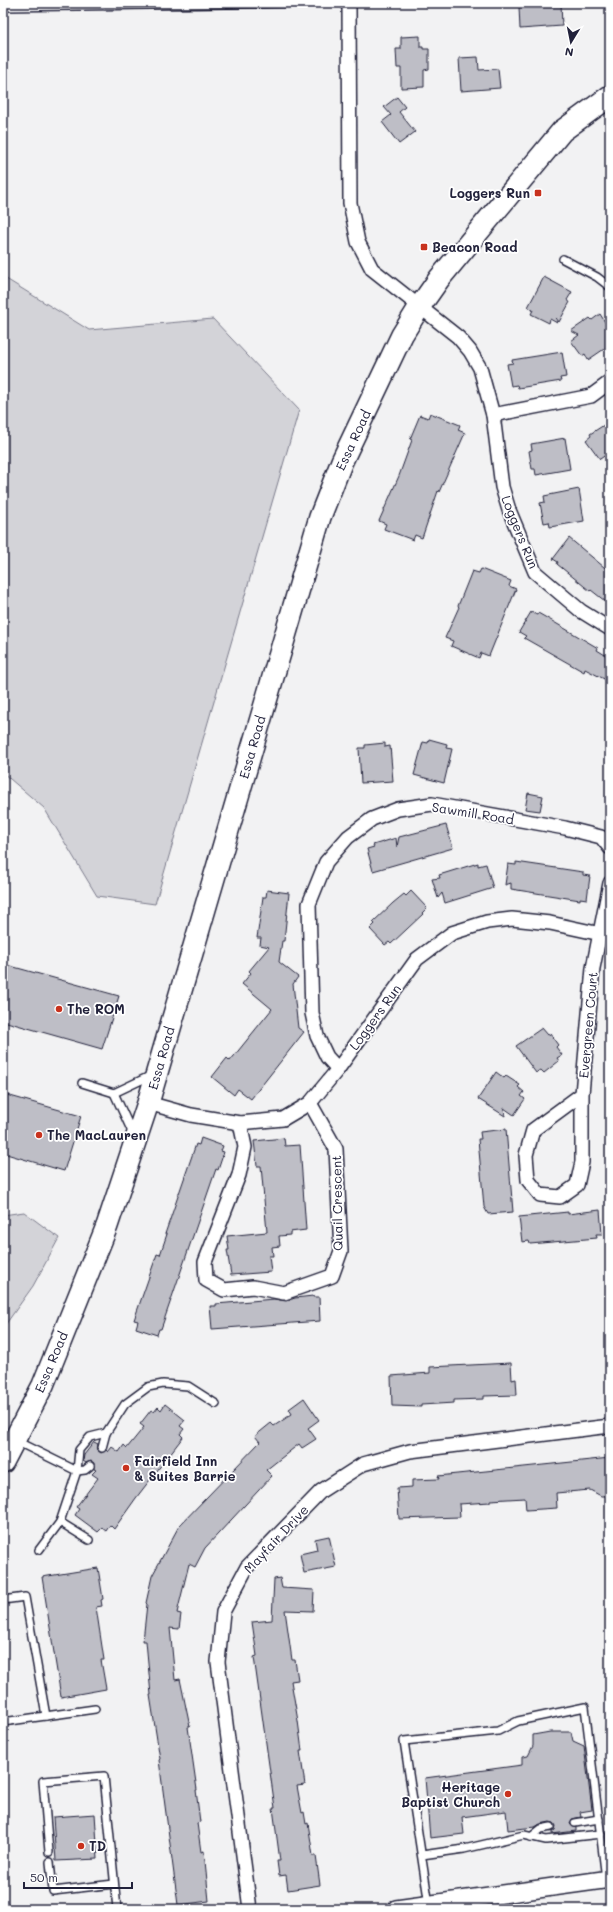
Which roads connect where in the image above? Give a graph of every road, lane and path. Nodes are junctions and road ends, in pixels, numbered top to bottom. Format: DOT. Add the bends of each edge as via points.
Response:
graph roads {
  1 [pos="300,3"];
  2 [pos="348,3"];
  3 [pos="88,4"];
  4 [pos="3,7"];
  5 [pos="610,96"];
  6 [pos="563,259"];
  7 [pos="610,287"];
  8 [pos="420,306"];
  9 [pos="610,382"];
  10 [pos="493,415"];
  11 [pos="610,629"];
  12 [pos="610,848"];
  13 [pos="610,882"];
  14 [pos="605,935"];
  15 [pos="338,1069"];
  16 [pos="157,1073"];
  17 [pos="82,1083"];
  18 [pos="114,1093"];
  19 [pos="582,1094"];
  20 [pos="148,1103"];
  21 [pos="310,1103"];
  22 [pos="240,1123"];
  23 [pos="136,1139"];
  24 [pos="216,1404"];
  25 [pos="610,1426"];
  26 [pos="106,1433"];
  27 [pos="14,1440"];
  28 [pos="102,1448"];
  29 [pos="3,1462"];
  30 [pos="90,1466"];
  31 [pos="77,1471"];
  32 [pos="60,1522"];
  33 [pos="89,1540"];
  34 [pos="39,1550"];
  35 [pos="3,1600"];
  36 [pos="95,1709"];
  37 [pos="46,1716"];
  38 [pos="3,1722"];
  39 [pos="599,1819"];
  40 [pos="575,1823"];
  41 [pos="551,1827"];
  42 [pos="601,1834"];
  43 [pos="531,1837"];
  44 [pos="49,1852"];
  45 [pos="422,1855"];
  46 [pos="50,1862"];
  47 [pos="608,1879"];
  48 [pos="114,1884"];
  49 [pos="429,1905"];
  50 [pos="467,1905"];
  51 [pos="117,1909"];
  52 [pos="250,1909"];
  53 [pos="396,1909"];
  1 -- 3 [label="lane"];
  2 -- 8 [label="street" via="350,203 358,242 372,268"];
  3 -- 4 [label="lane"];
  5 -- 8 [label="main road, Essa Road" via="562,131"];
  6 -- 7 [label="lane"];
  8 -- 10 [label="street, Loggers Run" via="458,336 470,351 480,368"];
  8 -- 16 [label="main road, Essa Road" via="402,335 342,461 320,517"];
  9 -- 10 [label="street" via="591,396"];
  10 -- 11 [label="street, Loggers Run" via="502,487 508,510 535,572 580,612"];
  12 -- 15 [label="street, Sawmill Road" via="601,838 565,828 432,804 398,809 372,819 348,836 326,862 310,904 312,1013 317,1036 327,1057"];
  13 -- 14 [label="street"];
  14 -- 15 [label="street, Loggers Run" via="550,923 512,919 487,922 452,933 417,959"];
  14 -- 19 [label="street, Evergreen Court" via="593,968"];
  15 -- 21 [label="street, Loggers Run"];
  16 -- 18 [label="lane"];
  16 -- 20 [label="main road, Essa Road"];
  17 -- 18 [label="lane"];
  18 -- 23 [label="lane"];
  19 -- 19 [label="street, Evergreen Court" via="533,1130 526,1155 528,1180 540,1195 560,1197 577,1185 582,1162"];
  20 -- 22 [label="street, Loggers Run" via="191,1115"];
  20 -- 23 [label="main road, Essa Road"];
  21 -- 22 [label="street, Loggers Run" via="283,1119"];
  21 -- 22 [label="street, Quail Crescent" via="336,1150 341,1251 332,1276 284,1293 253,1287 224,1290 206,1280 205,1262 239,1175 245,1147"];
  23 -- 27 [label="main road, Essa Road" via="107,1226 43,1385"];
  24 -- 26 [label="lane" via="188,1386 163,1384 148,1387 125,1404"];
  25 -- 52 [label="street, Mayfair Drive" via="410,1451 363,1464 321,1491 247,1566 223,1612 218,1662"];
  26 -- 28 [label="lane"];
  26 -- 31 [label="lane" via="90,1437 79,1450"];
  27 -- 29 [label="main road, Essa Road"];
  27 -- 31 [label="lane"];
  30 -- 31 [label="lane"];
  31 -- 32 [label="lane"];
  32 -- 33 [label="lane"];
  32 -- 34 [label="lane"];
  35 -- 37 [label="lane" via="25,1597"];
  36 -- 37 [label="lane"];
  37 -- 38 [label="lane"];
  39 -- 40 [label="lane"];
  39 -- 42 [label="lane"];
  39 -- 45 [label="lane" via="585,1707 518,1721 498,1731 404,1740"];
  41 -- 43 [label="lane" via="541,1829"];
  42 -- 43 [label="lane" via="546,1840"];
  42 -- 47 [label="lane"];
  43 -- 45 [label="lane" via="524,1835 464,1849"];
  44 -- 48 [label="lane" via="43,1781 104,1776"];
  45 -- 49 [label="lane"];
  46 -- 48 [label="lane" via="53,1891"];
  47 -- 50 [label="street"];
  48 -- 51 [label="lane"];
  49 -- 50 [label="street"];
  49 -- 53 [label="street"];
}
